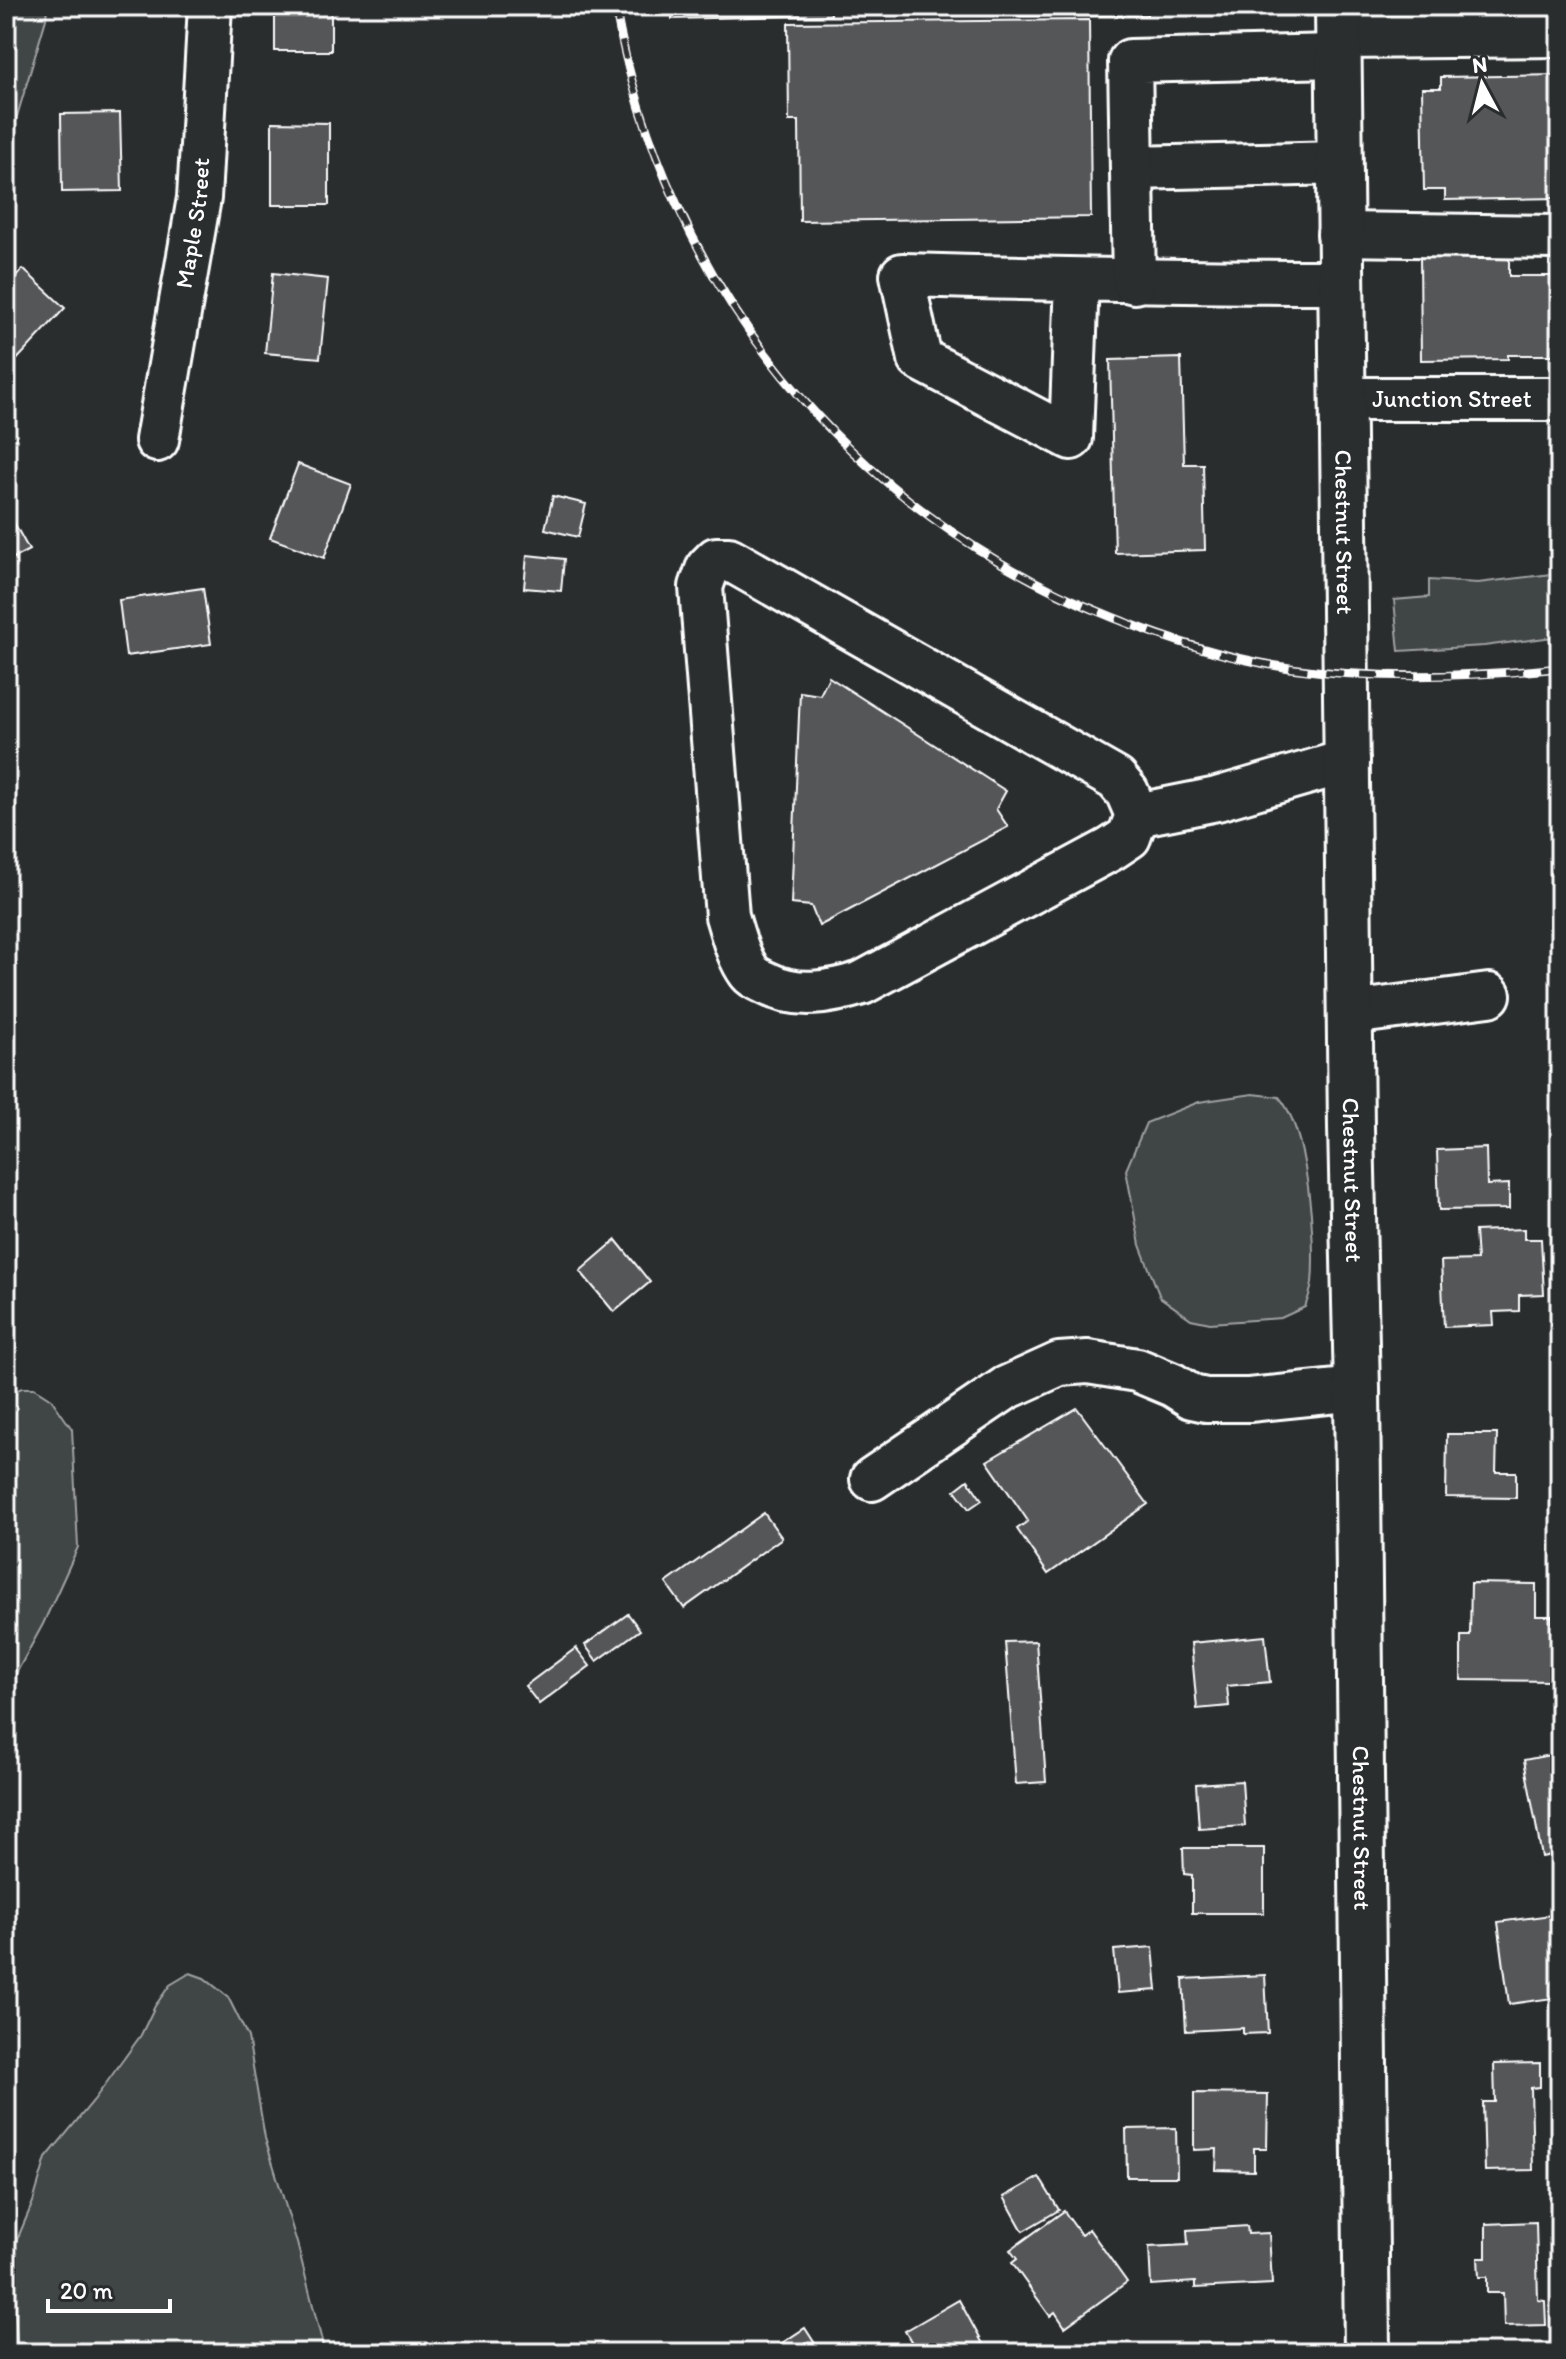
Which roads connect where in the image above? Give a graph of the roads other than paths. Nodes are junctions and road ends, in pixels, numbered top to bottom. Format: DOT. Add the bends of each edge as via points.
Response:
graph roads {
  1 [pos="210,6"];
  2 [pos="1338,33"];
  3 [pos="1560,35"];
  4 [pos="1339,163"];
  5 [pos="1132,168"];
  6 [pos="1339,234"];
  7 [pos="1560,237"];
  8 [pos="1077,280"];
  9 [pos="1134,282"];
  10 [pos="1340,282"];
  11 [pos="1342,399"];
  12 [pos="1560,399"];
  13 [pos="157,440"];
  14 [pos="1348,761"];
  15 [pos="1137,815"];
  16 [pos="1489,995"];
  17 [pos="1351,1013"];
  18 [pos="1357,1389"];
  19 [pos="872,1479"];
  20 [pos="1367,2353"];
  1 -- 13 [label="street, Maple Street" via="199,198"];
  2 -- 3 [label="street"];
  2 -- 4 [label="main road, Chestnut Street"];
  2 -- 5 [label="street" via="1130,61"];
  4 -- 5 [label="street"];
  4 -- 6 [label="main road, Chestnut Street"];
  5 -- 9 [label="street"];
  6 -- 7 [label="street"];
  6 -- 10 [label="main road, Chestnut Street"];
  8 -- 8 [label="street" via="1071,438 920,359 902,275"];
  8 -- 9 [label="street"];
  9 -- 10 [label="street"];
  10 -- 11 [label="main road, Chestnut Street"];
  11 -- 12 [label="street, Junction Street"];
  11 -- 14 [label="main road, Chestnut Street"];
  14 -- 15 [label="street" via="1217,799"];
  14 -- 17 [label="main road, Chestnut Street"];
  15 -- 15 [label="street" via="1116,779 729,559 716,559 708,567 701,587 727,916 752,976 773,987 815,994 862,983 1111,849 1129,837"];
  16 -- 17 [label="street"];
  17 -- 18 [label="main road, Chestnut Street"];
  18 -- 19 [label="street" via="1206,1400 1137,1370 1088,1362 1059,1364 1006,1388"];
  18 -- 20 [label="main road, Chestnut Street"];
}
